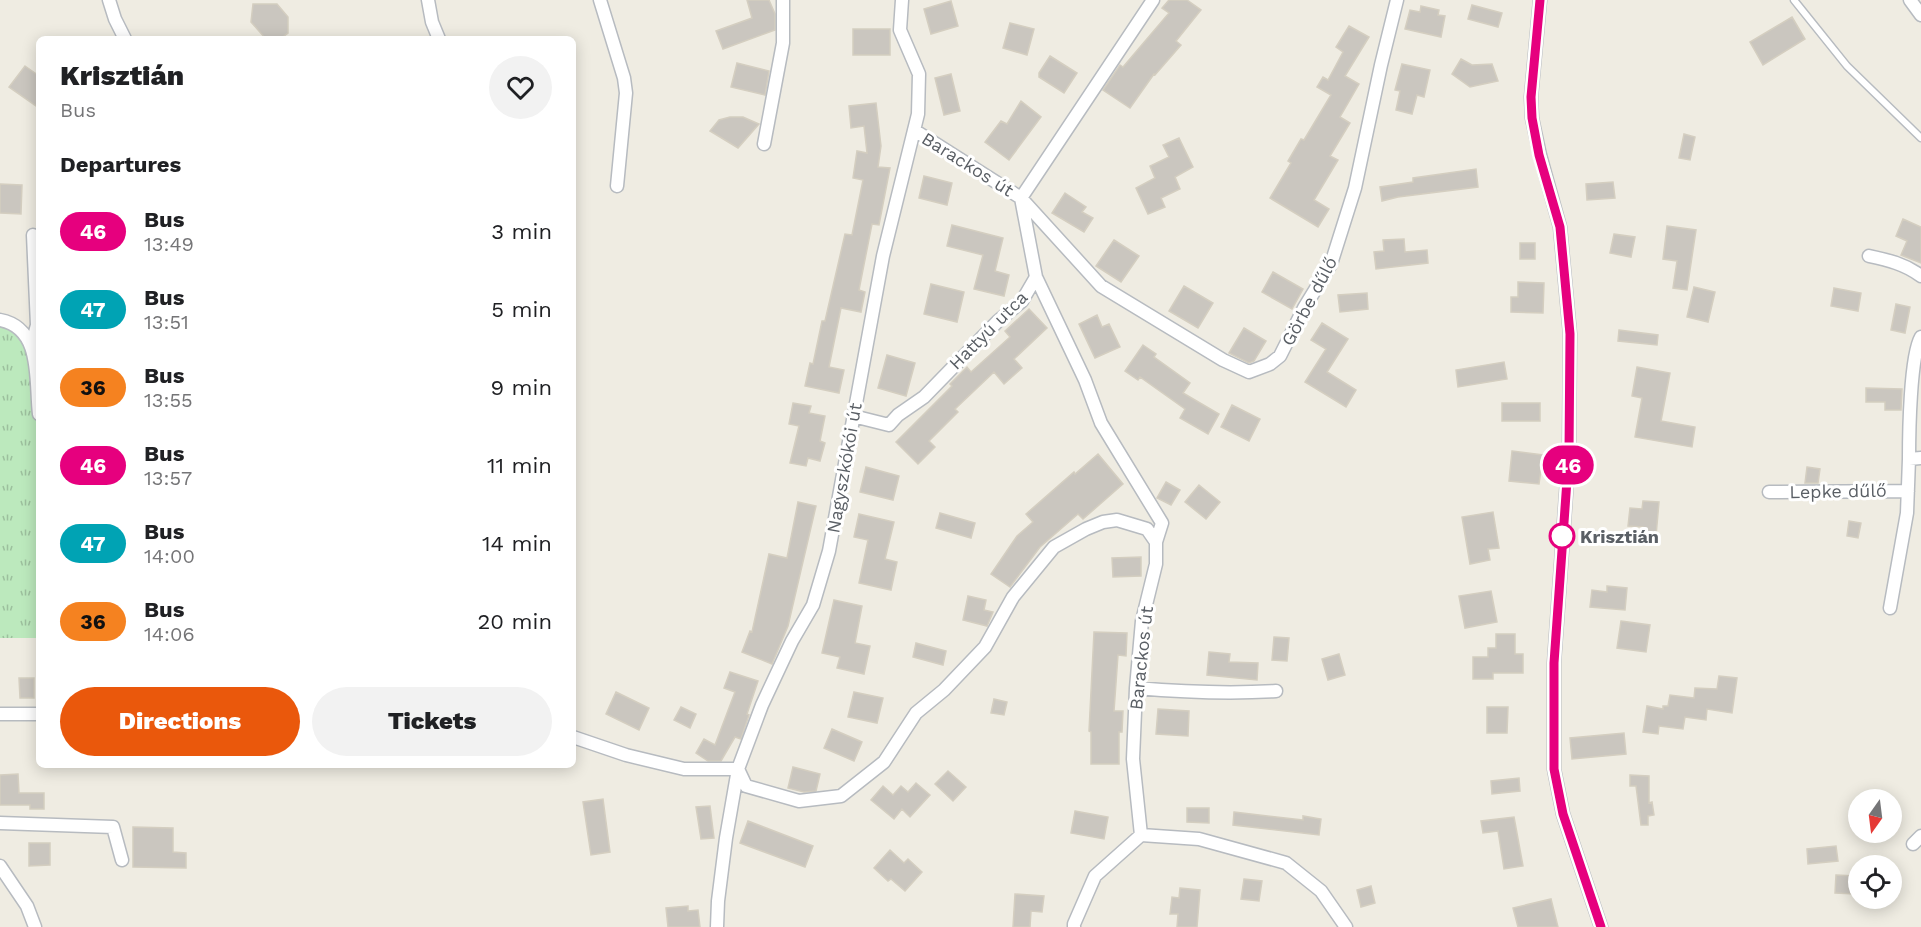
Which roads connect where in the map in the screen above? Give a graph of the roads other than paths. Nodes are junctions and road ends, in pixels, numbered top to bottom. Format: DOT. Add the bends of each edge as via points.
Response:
graph roads {
  1 [pos="110,0"];
  2 [pos="428,0"];
  3 [pos="600,0"];
  4 [pos="783,0"];
  5 [pos="902,0"];
  6 [pos="1153,0"];
  7 [pos="1397,0"];
  8 [pos="1540,0"];
  9 [pos="1794,0"];
  10 [pos="1910,0"];
  11 [pos="1921,15"];
  12 [pos="124,36"];
  13 [pos="438,36"];
  14 [pos="914,130"];
  15 [pos="1921,138"];
  16 [pos="764,144"];
  17 [pos="617,186"];
  18 [pos="1021,198"];
  19 [pos="33,235"];
  20 [pos="1869,256"];
  21 [pos="1921,276"];
  22 [pos="1036,277"];
  23 [pos="36,302"];
  24 [pos="0,320"];
  25 [pos="36,329"];
  26 [pos="1921,338"];
  27 [pos="31,347"];
  28 [pos="36,370"];
  29 [pos="853,416"];
  30 [pos="1915,459"];
  31 [pos="1908,491"];
  32 [pos="1768,492"];
  33 [pos="1156,542"];
  34 [pos="1890,608"];
  35 [pos="1136,688"];
  36 [pos="1276,691"];
  37 [pos="0,714"];
  38 [pos="36,714"];
  39 [pos="576,738"];
  40 [pos="738,770"];
  41 [pos="0,823"];
  42 [pos="1141,836"];
  43 [pos="122,860"];
  44 [pos="0,866"];
  45 [pos="35,927"];
  46 [pos="717,927"];
  47 [pos="1074,927"];
  48 [pos="1346,927"];
  49 [pos="1601,927"];
  1 -- 12 [label="street"];
  2 -- 13 [label="street"];
  3 -- 17 [label="street" via="626,93"];
  4 -- 16 [label="street" via="783,43"];
  5 -- 14 [label="street, Nagyszkókói út" via="900,30 919,74"];
  6 -- 18 [label="street"];
  7 -- 18 [label="street, Görbe dűlő" via="1355,188 1331,264 1280,356 1270,364 1249,372 1223,360 1101,286"];
  8 -- 49 [label="street" via="1532,118 1560,227 1570,334 1569,452 1554,663 1554,769 1563,814"];
  9 -- 15 [label="lane" via="1847,66"];
  10 -- 11 [label="street"];
  14 -- 18 [label="street, Barackos út"];
  14 -- 29 [label="street, Nagyszkókói út" via="882,256"];
  18 -- 22 [label="street, Hattyú utca"];
  19 -- 23 [label="street"];
  20 -- 21 [label="street" via="1910,267"];
  22 -- 29 [label="street, Hattyú utca" via="1022,301 924,397 889,425"];
  22 -- 33 [label="street, Barackos út" via="1101,423 1162,523"];
  24 -- 27 [label="street" via="26,336"];
  25 -- 27 [label="street"];
  26 -- 30 [label="street, Lepke dűlő" via="1914,368 1909,429"];
  27 -- 28 [label="street"];
  29 -- 40 [label="street, Nagyszkókói út" via="828,551 813,605 762,705"];
  30 -- 31 [label="street, Lepke dűlő"];
  31 -- 32 [label="street, Lepke dűlő"];
  31 -- 34 [label="street, Lepke dűlő"];
  33 -- 35 [label="street, Barackos út" via="1156,564 1142,621"];
  33 -- 40 [label="street" via="1147,529 1117,520 1086,529 1054,547 1013,597 985,646 944,690 916,713 884,762 841,796 799,801 746,786"];
  35 -- 36 [label="street"];
  35 -- 42 [label="street, Barackos út" via="1133,759"];
  37 -- 38 [label="street"];
  39 -- 40 [label="street" via="684,769"];
  40 -- 46 [label="street, Nagyszkókói út"];
  41 -- 43 [label="street" via="113,827"];
  42 -- 47 [label="street" via="1095,876"];
  42 -- 48 [label="street" via="1198,840 1286,863 1321,891"];
  44 -- 45 [label="street" via="27,906"];
}
